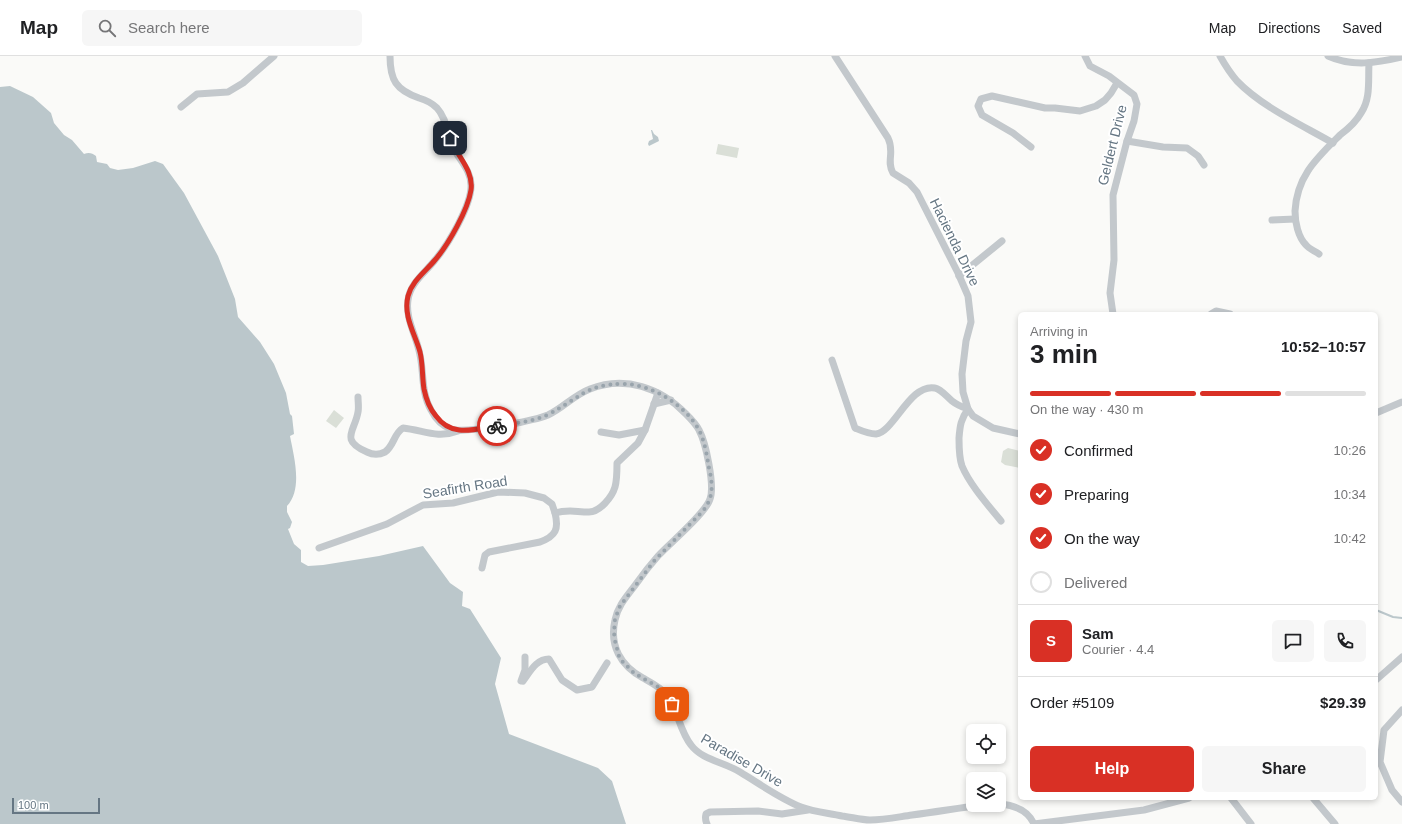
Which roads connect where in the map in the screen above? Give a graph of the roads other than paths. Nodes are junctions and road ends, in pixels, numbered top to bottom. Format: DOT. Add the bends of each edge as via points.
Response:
graph roads {
  1 [pos="274,56"];
  2 [pos="390,56"];
  3 [pos="835,56"];
  4 [pos="1085,56"];
  5 [pos="1220,56"];
  6 [pos="1328,56"];
  7 [pos="1402,57"];
  8 [pos="1369,63"];
  9 [pos="1117,83"];
  10 [pos="181,107"];
  11 [pos="1127,141"];
  12 [pos="1333,143"];
  13 [pos="1031,147"];
  14 [pos="1204,165"];
  15 [pos="1295,219"];
  16 [pos="1272,220"];
  17 [pos="1002,241"];
  18 [pos="1319,254"];
  19 [pos="959,276"];
  20 [pos="1113,312"];
  21 [pos="832,360"];
  22 [pos="658,393"];
  23 [pos="358,397"];
  24 [pos="671,400"];
  25 [pos="1402,402"];
  26 [pos="654,404"];
  27 [pos="968,409"];
  28 [pos="1378,412"];
  29 [pos="645,430"];
  30 [pos="458,431"];
  31 [pos="601,432"];
  32 [pos="1018,434"];
  33 [pos="555,513"];
  34 [pos="1001,521"];
  35 [pos="319,548"];
  36 [pos="482,568"];
  37 [pos="525,657"];
  38 [pos="1402,657"];
  39 [pos="607,663"];
  40 [pos="1378,678"];
  41 [pos="1402,710"];
  42 [pos="1178,800"];
  43 [pos="1232,800"];
  44 [pos="1315,800"];
  45 [pos="1402,802"];
  46 [pos="1006,805"];
  47 [pos="966,807"];
  48 [pos="811,810"];
  49 [pos="707,824"];
  50 [pos="1034,824"];
  51 [pos="1251,824"];
  52 [pos="1334,824"];
  1 -- 10 [label="street" via="243,83 228,92 197,94"];
  2 -- 30 [label="street" via="394,79 401,89 429,101 440,112 452,145 471,178 469,198 452,234 440,254 414,284 407,304 420,354 428,404 440,422"];
  3 -- 19 [label="street, Hacienda Drive" via="892,145 892,173 909,183 916,192"];
  4 -- 9 [label="street, Geldert Drive" via="1090,66"];
  5 -- 12 [label="street" via="1237,80 1257,98"];
  6 -- 8 [label="street" via="1342,61"];
  7 -- 8 [label="street"];
  8 -- 12 [label="street" via="1367,100 1361,113"];
  9 -- 11 [label="street, Geldert Drive" via="1134,95 1137,104"];
  9 -- 13 [label="street" via="1105,100 1080,111 1045,108 992,96 981,99 978,106 982,115"];
  11 -- 14 [label="street" via="1187,148 1198,156"];
  11 -- 20 [label="street, Geldert Drive" via="1113,195 1114,260 1110,293"];
  12 -- 15 [label="street" via="1305,175 1298,190"];
  15 -- 16 [label="street"];
  15 -- 18 [label="street" via="1306,245"];
  17 -- 19 [label="street"];
  19 -- 27 [label="street, Hacienda Drive" via="968,296 971,322 962,374 963,392"];
  21 -- 27 [label="street" via="855,428 866,433 878,434 887,428 912,398 924,389 935,388 961,407"];
  22 -- 24 [label="street, Paradise Drive"];
  22 -- 26 [label="street"];
  22 -- 30 [label="street, Paradise Drive" via="632,384 598,386 537,419"];
  23 -- 30 [label="street, Paradise Drive" via="358,413 351,438 355,445 368,453 387,451 403,428 436,435"];
  24 -- 26 [label="street"];
  24 -- 48 [label="street, Paradise Drive" via="691,419 701,434 712,486 710,499 706,508 654,561 620,606 614,625 616,649 627,667 666,694 685,736 697,751 733,768 787,801"];
  25 -- 28 [label="street"];
  26 -- 29 [label="street"];
  27 -- 32 [label="street" via="973,416 993,428"];
  27 -- 34 [label="street" via="962,418 960,428 961,464"];
  29 -- 31 [label="street" via="619,435"];
  29 -- 33 [label="street" via="638,443 617,463 615,487 610,497 597,510"];
  33 -- 35 [label="street, Seafirth Road" via="552,504 544,498 525,493 498,492 453,503 423,505 387,524"];
  33 -- 36 [label="street" via="558,526 548,539 489,552 485,555"];
  37 -- 39 [label="street" via="522,682 536,664 549,659 562,680 577,690 592,687"];
  38 -- 40 [label="street"];
  41 -- 45 [label="street" via="1384,730 1380,762 1392,790"];
  42 -- 50 [label="street" via="1157,808"];
  43 -- 51 [label="street"];
  44 -- 52 [label="street"];
  46 -- 50 [label="street" via="1022,810"];
  47 -- 48 [label="street, Paradise Drive" via="870,820"];
  48 -- 49 [label="street" via="782,814 758,811 710,812 706,814"];
}
